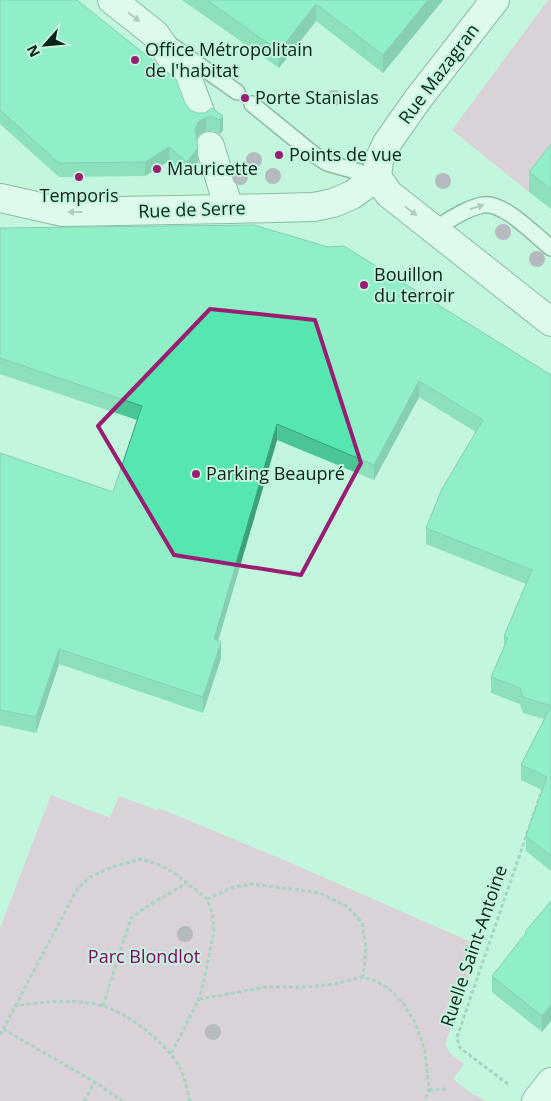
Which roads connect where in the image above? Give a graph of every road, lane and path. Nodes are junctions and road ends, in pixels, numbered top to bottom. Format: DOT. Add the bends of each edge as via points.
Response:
graph roads {
  1 [pos="112,0"];
  2 [pos="496,0"];
  3 [pos="155,34"];
  4 [pos="237,92"];
  5 [pos="252,104"];
  6 [pos="200,112"];
  7 [pos="210,146"];
  8 [pos="377,177"];
  9 [pos="0,198"];
  10 [pos="229,209"];
  11 [pos="434,229"];
  12 [pos="551,248"];
  13 [pos="551,322"];
  14 [pos="543,786"];
  15 [pos="187,883"];
  16 [pos="207,899"];
  17 [pos="363,977"];
  18 [pos="198,999"];
  19 [pos="14,1006"];
  20 [pos="103,1006"];
  21 [pos="3,1029"];
  22 [pos="0,1035"];
  23 [pos="171,1054"];
  24 [pos="95,1082"];
  25 [pos="551,1082"];
  26 [pos="509,1084"];
  27 [pos="447,1089"];
  28 [pos="429,1090"];
  29 [pos="84,1101"];
  30 [pos="122,1101"];
  31 [pos="190,1101"];
  32 [pos="425,1101"];
  33 [pos="536,1101"];
  1 -- 3 [label="street, one-way"];
  2 -- 8 [label="street, Rue Mazagran" via="387,144 379,160"];
  3 -- 4 [label="lane"];
  3 -- 6 [label="street" via="190,85"];
  5 -- 8 [label="lane" via="327,163"];
  7 -- 10 [label="street"];
  8 -- 10 [label="street, Rue de Serre" via="352,195 333,203"];
  8 -- 11 [label="street, one-way" via="389,194"];
  10 -- 9 [label="street, Rue de Serre, one-way" via="63,212"];
  11 -- 12 [label="lane, one-way" via="471,208 485,204 505,211"];
  11 -- 13 [label="street"];
  14 -- 26 [label="path, Ruelle Saint-Antoine" via="457,1037 460,1048"];
  15 -- 16 [label="path"];
  15 -- 19 [label="path" via="160,865 141,859 112,866 90,877 77,890"];
  15 -- 20 [label="path" via="131,918"];
  16 -- 17 [label="path" via="234,887 253,884 320,893 348,907 362,923 366,947"];
  16 -- 18 [label="path" via="214,931"];
  17 -- 18 [label="path" via="334,984 267,987"];
  17 -- 28 [label="path" via="388,988 403,1003 425,1051"];
  18 -- 23 [label="path"];
  19 -- 20 [label="path" via="75,1002"];
  19 -- 21 [label="path"];
  20 -- 23 [label="path" via="150,1033"];
  21 -- 22 [label="path"];
  21 -- 24 [label="path"];
  23 -- 31 [label="path" via="183,1075"];
  24 -- 29 [label="path"];
  24 -- 30 [label="path"];
  25 -- 33 [label="street"];
  27 -- 28 [label="path"];
  28 -- 32 [label="path"];
}
